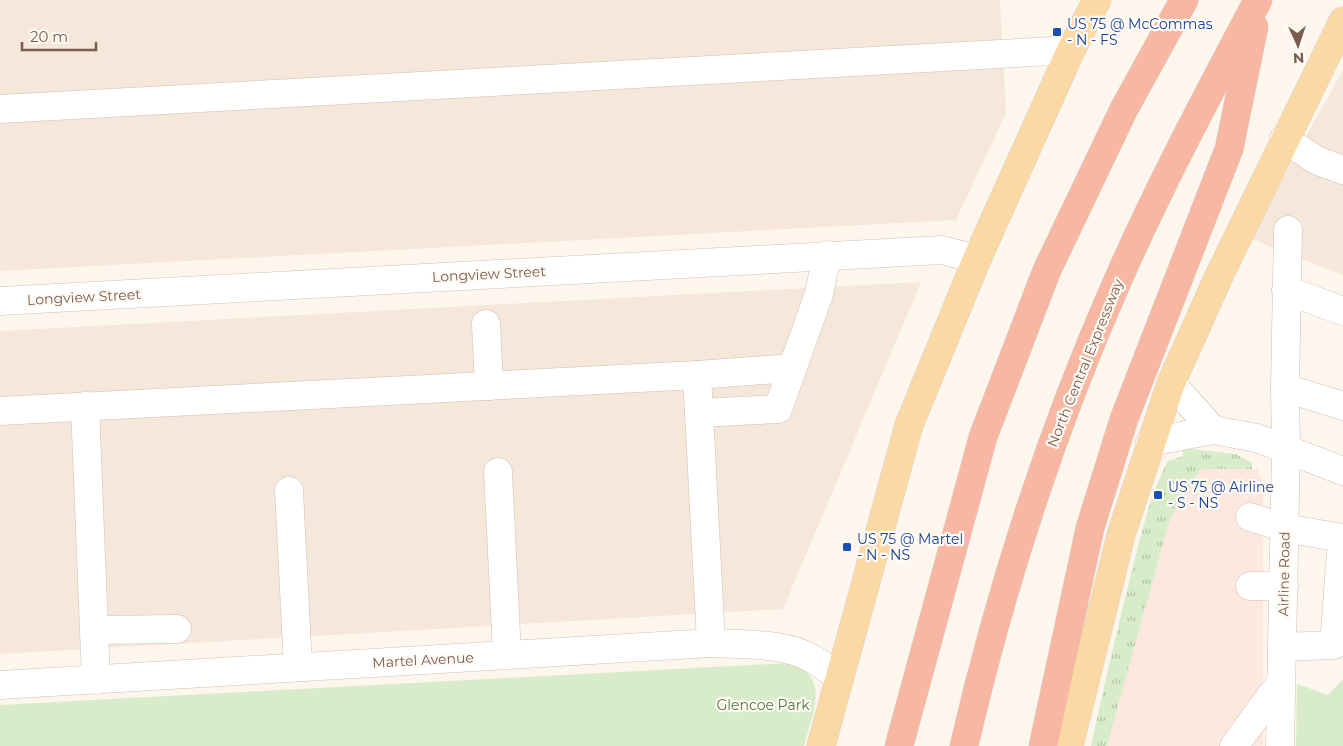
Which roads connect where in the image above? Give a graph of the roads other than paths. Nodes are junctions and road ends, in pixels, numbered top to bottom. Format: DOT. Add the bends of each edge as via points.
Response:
graph roads {
  1 [pos="1097,0"];
  2 [pos="1184,0"];
  3 [pos="1259,0"];
  4 [pos="1343,21"];
  5 [pos="1071,50"];
  6 [pos="0,109"];
  7 [pos="1284,139"];
  8 [pos="1343,170"];
  9 [pos="1288,230"];
  10 [pos="827,255"];
  11 [pos="976,259"];
  12 [pos="1286,290"];
  13 [pos="0,301"];
  14 [pos="1343,311"];
  15 [pos="486,324"];
  16 [pos="792,368"];
  17 [pos="697,375"];
  18 [pos="1171,383"];
  19 [pos="489,386"];
  20 [pos="1284,388"];
  21 [pos="85,406"];
  22 [pos="1343,406"];
  23 [pos="0,411"];
  24 [pos="699,413"];
  25 [pos="1213,430"];
  26 [pos="1150,442"];
  27 [pos="1286,448"];
  28 [pos="1343,471"];
  29 [pos="498,472"];
  30 [pos="289,491"];
  31 [pos="1250,517"];
  32 [pos="1285,528"];
  33 [pos="1250,586"];
  34 [pos="1284,586"];
  35 [pos="177,629"];
  36 [pos="94,630"];
  37 [pos="711,643"];
  38 [pos="1283,647"];
  39 [pos="507,654"];
  40 [pos="298,667"];
  41 [pos="838,677"];
  42 [pos="96,680"];
  43 [pos="1281,682"];
  44 [pos="0,685"];
  45 [pos="821,746"];
  46 [pos="899,746"];
  47 [pos="964,746"];
  48 [pos="1043,746"];
  49 [pos="1069,746"];
  50 [pos="1234,746"];
  51 [pos="1280,746"];
  1 -- 5 [label="main road"];
  2 -- 46 [label="highway" via="1124,109 1036,298 984,437"];
  3 -- 47 [label="highway, North Central Expressway" via="1154,200 1083,363 1050,448 1008,577"];
  3 -- 48 [label="highway" via="1229,149 1124,420 1090,528"];
  4 -- 7 [label="main road"];
  5 -- 6 [label="street"];
  5 -- 11 [label="main road"];
  7 -- 8 [label="street" via="1318,161"];
  7 -- 18 [label="main road"];
  9 -- 12 [label="street, Airline Road"];
  10 -- 11 [label="street, Longview Street" via="942,250"];
  10 -- 13 [label="street, Longview Street"];
  10 -- 16 [label="street" via="819,294"];
  11 -- 41 [label="main road" via="909,425"];
  12 -- 14 [label="street"];
  12 -- 20 [label="street, Airline Road"];
  15 -- 19 [label="street"];
  16 -- 17 [label="street"];
  16 -- 24 [label="street" via="778,409"];
  17 -- 19 [label="street"];
  17 -- 24 [label="street"];
  18 -- 25 [label="street"];
  18 -- 26 [label="main road"];
  19 -- 21 [label="street"];
  20 -- 22 [label="street"];
  20 -- 27 [label="street, Airline Road"];
  21 -- 23 [label="street"];
  21 -- 36 [label="street"];
  24 -- 37 [label="street"];
  25 -- 26 [label="street"];
  25 -- 27 [label="street" via="1257,438"];
  26 -- 49 [label="main road" via="1121,535"];
  27 -- 28 [label="street"];
  27 -- 32 [label="street, Airline Road"];
  29 -- 39 [label="street"];
  30 -- 40 [label="street"];
  31 -- 32 [label="street"];
  32 -- 34 [label="street, Airline Road"];
  32 -- 38 [label="street" via="1342,538 1334,645"];
  33 -- 34 [label="street"];
  34 -- 38 [label="street, Airline Road"];
  35 -- 36 [label="street"];
  36 -- 42 [label="street"];
  37 -- 39 [label="street, Martel Avenue"];
  37 -- 41 [label="street, Martel Avenue" via="777,646 796,651 814,659"];
  38 -- 43 [label="street, Airline Road"];
  39 -- 40 [label="street, Martel Avenue"];
  40 -- 42 [label="street, Martel Avenue"];
  41 -- 45 [label="main road"];
  42 -- 44 [label="street, Martel Avenue"];
  43 -- 50 [label="street"];
  43 -- 51 [label="street, Airline Road"];
}
